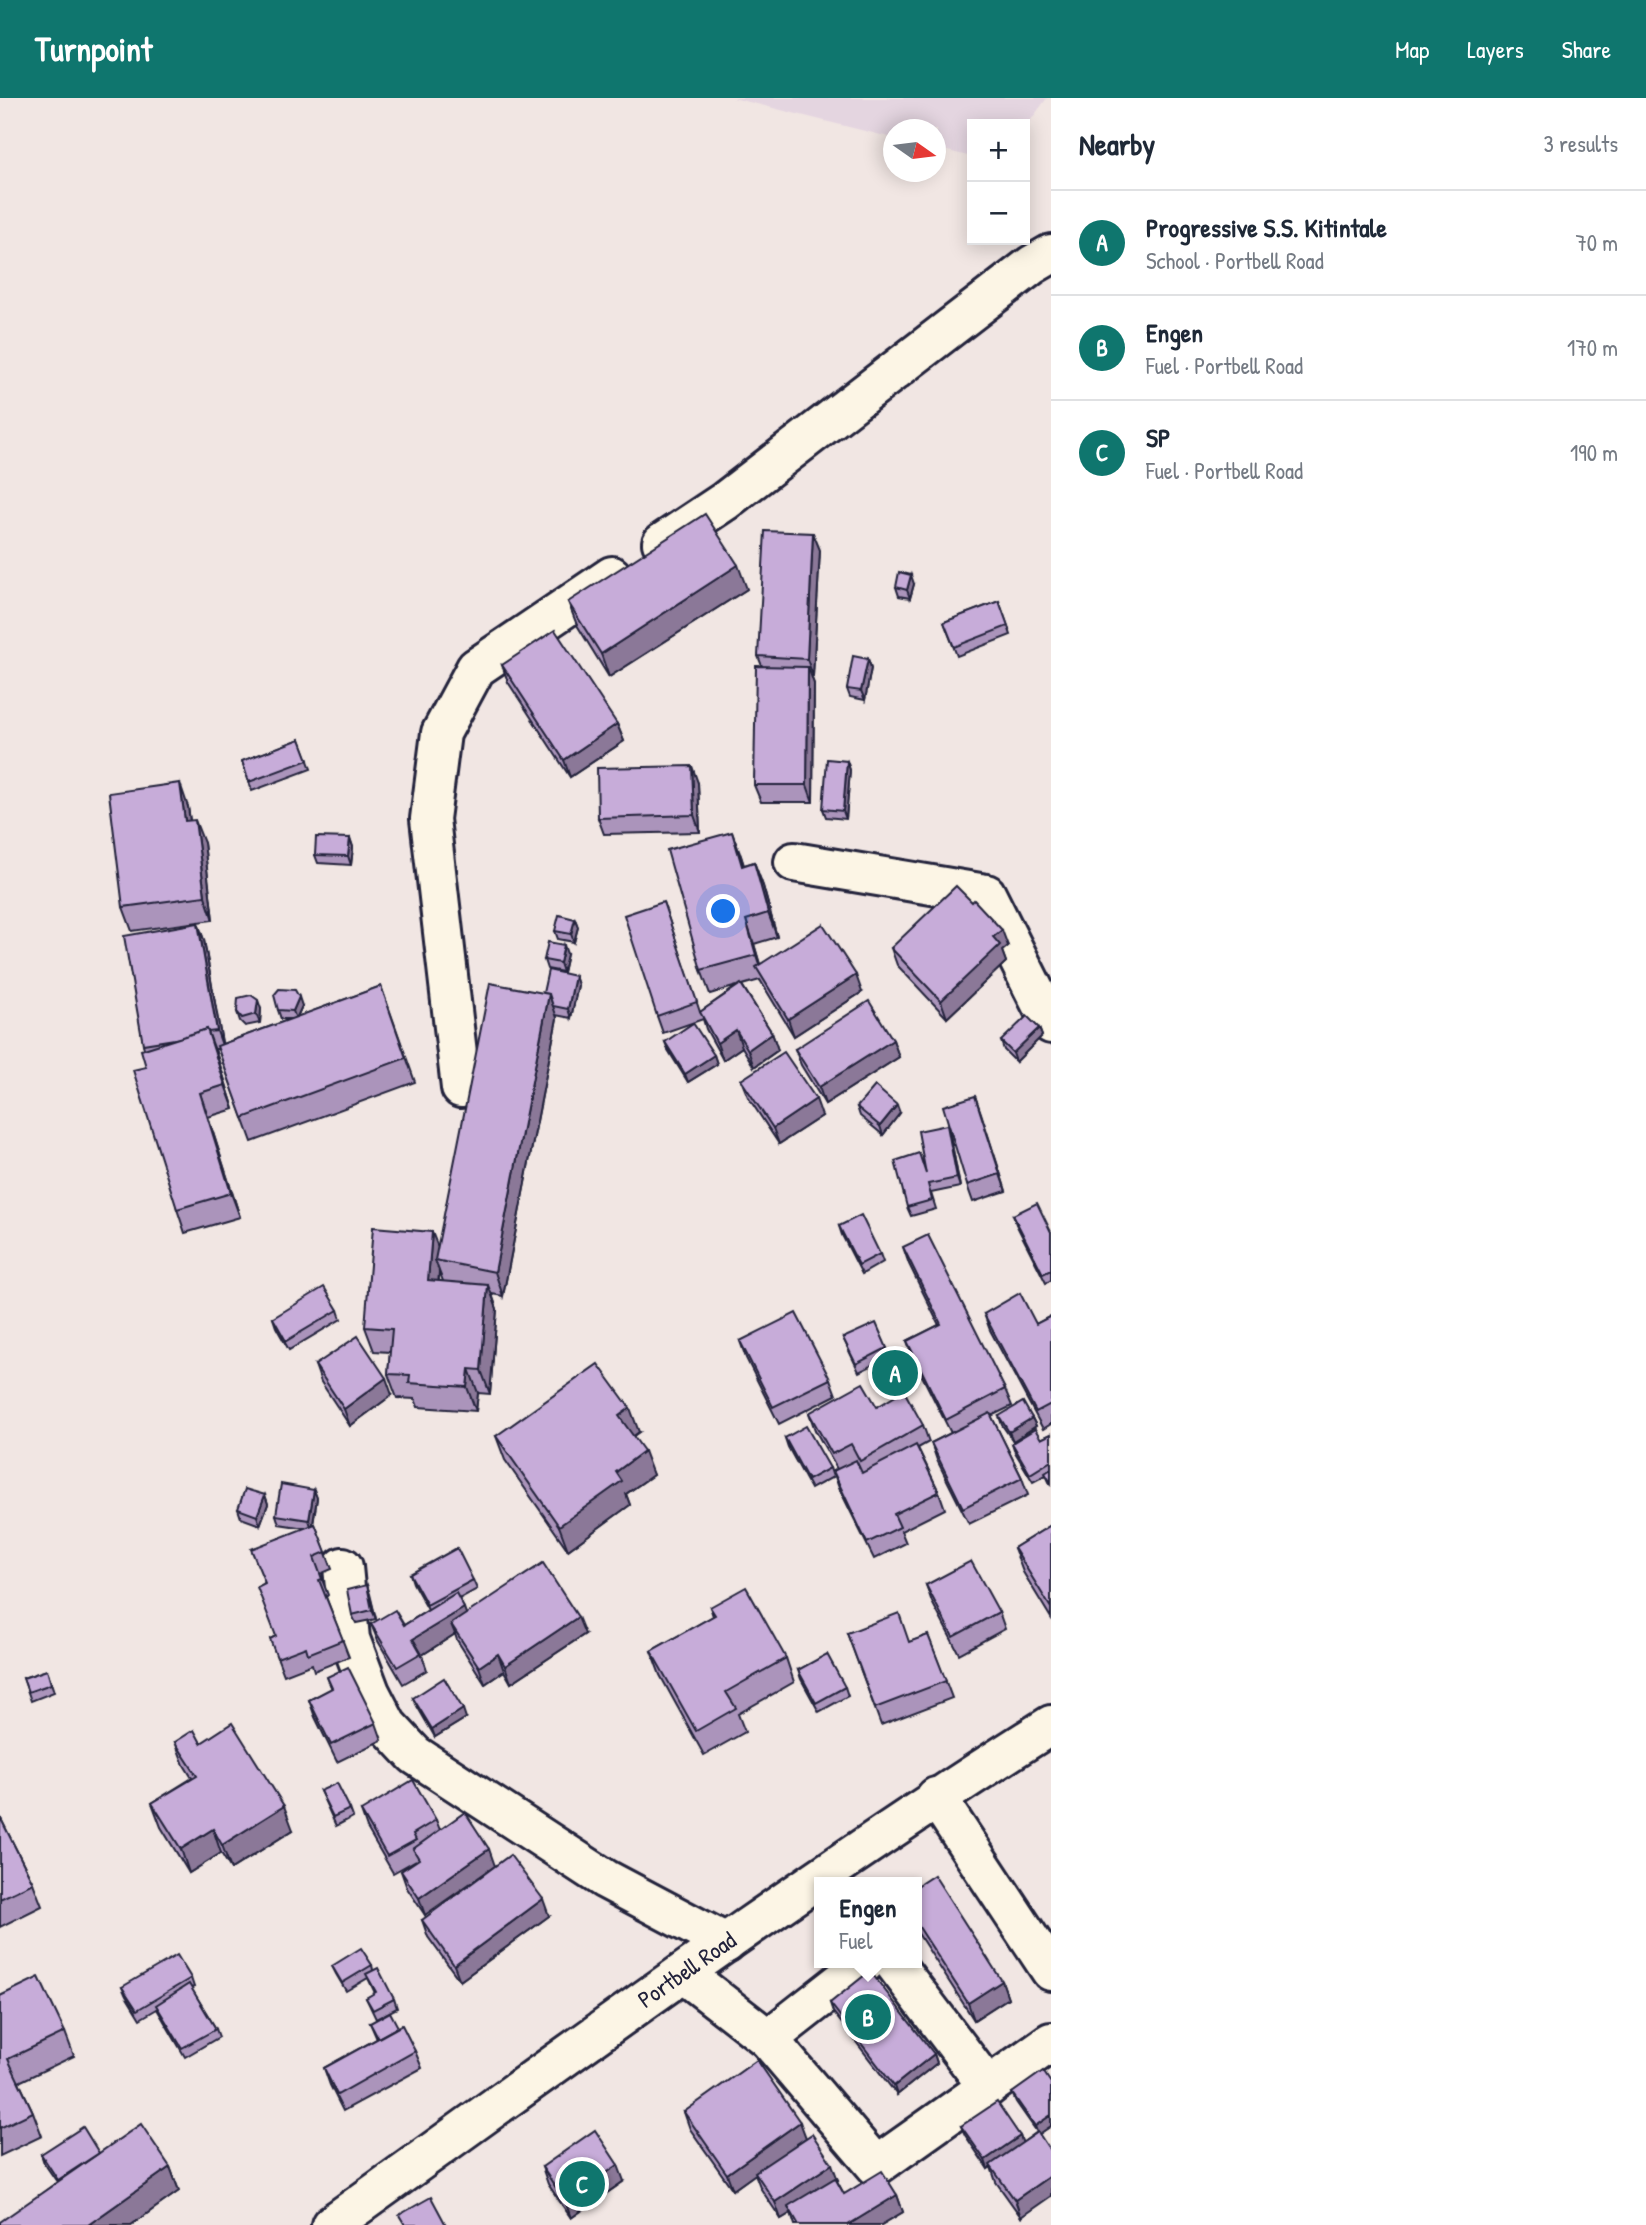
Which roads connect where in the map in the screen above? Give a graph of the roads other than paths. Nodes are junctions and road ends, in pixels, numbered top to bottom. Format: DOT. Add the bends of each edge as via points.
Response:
graph roads {
  1 [pos="1051,254"];
  2 [pos="794,862"];
  3 [pos="1051,1024"];
  4 [pos="461,1088"];
  5 [pos="343,1567"];
  6 [pos="1051,1725"];
  7 [pos="936,1797"];
  8 [pos="846,1872"];
  9 [pos="814,1891"];
  10 [pos="726,1943"];
  11 [pos="859,1968"];
  12 [pos="898,1968"];
  13 [pos="1051,1971"];
  14 [pos="683,1973"];
  15 [pos="768,2039"];
  16 [pos="1051,2042"];
  17 [pos="988,2087"];
  18 [pos="331,2225"];
  1 -- 4 [label="street" via="725,501 476,668 441,733 430,819"];
  2 -- 3 [label="street" via="986,894"];
  5 -- 10 [label="street" via="350,1639 358,1660 387,1725 415,1755 605,1880"];
  6 -- 7 [label="street, Portbell Road"];
  7 -- 8 [label="street, Portbell Road"];
  7 -- 13 [label="street"];
  9 -- 10 [label="street, Portbell Road"];
  10 -- 14 [label="street, Portbell Road"];
  11 -- 15 [label="street"];
  12 -- 17 [label="street"];
  14 -- 15 [label="street"];
  14 -- 18 [label="street, Portbell Road"];
  15 -- 17 [label="street" via="876,2166"];
  16 -- 17 [label="street"];
}
